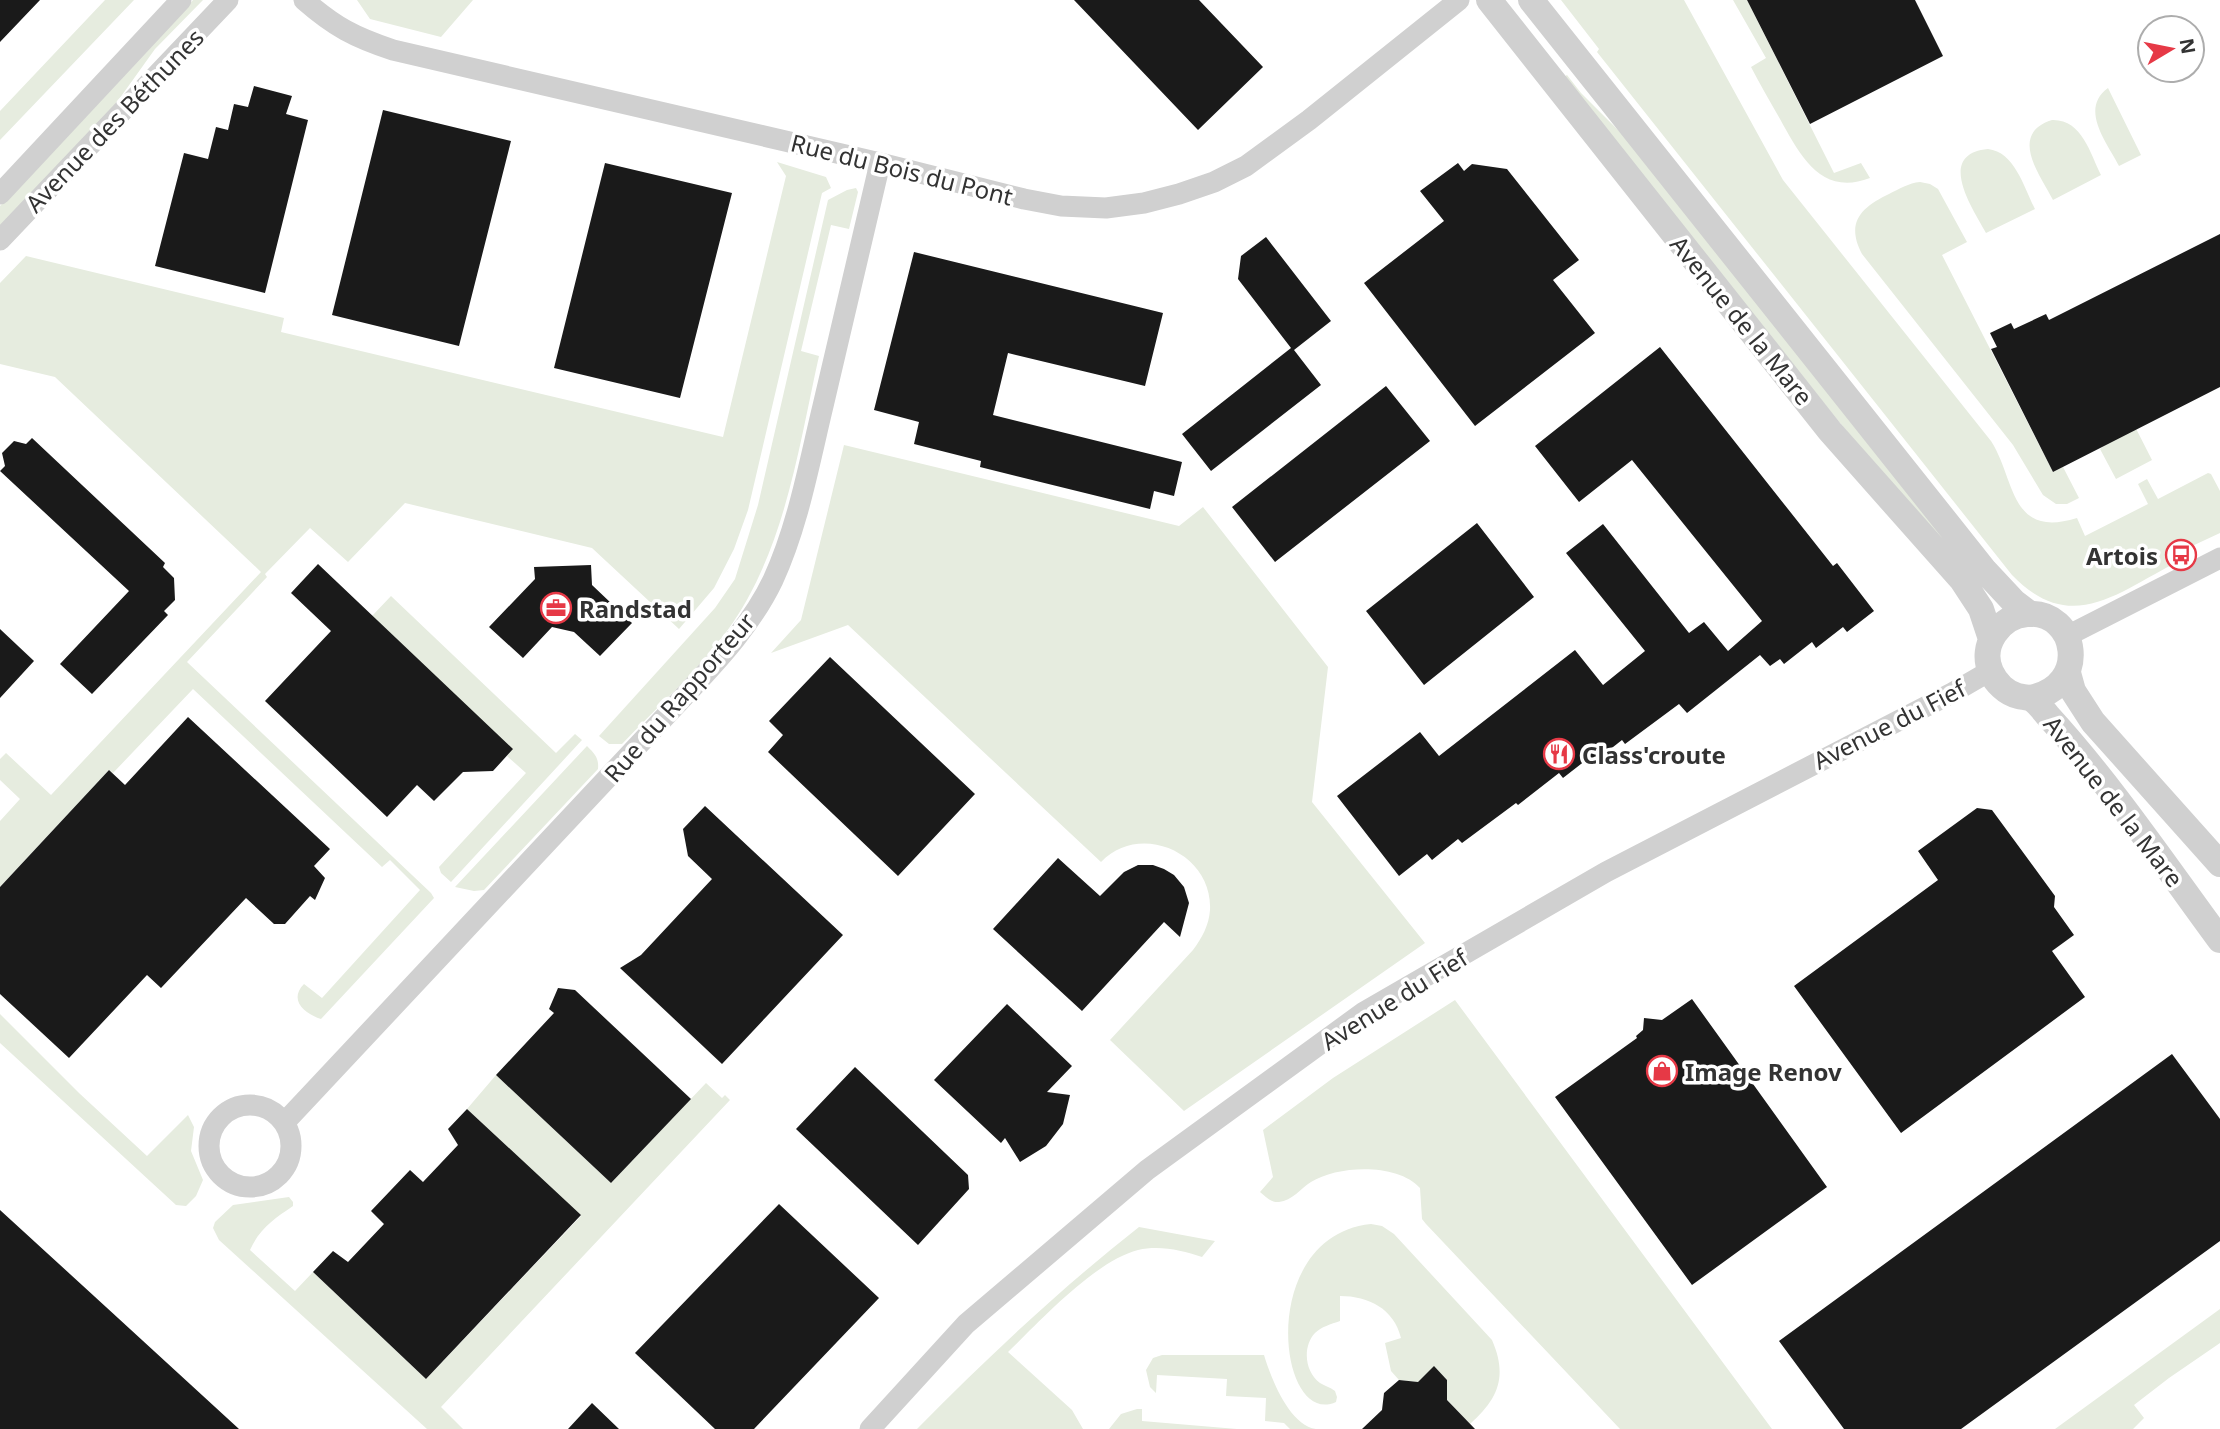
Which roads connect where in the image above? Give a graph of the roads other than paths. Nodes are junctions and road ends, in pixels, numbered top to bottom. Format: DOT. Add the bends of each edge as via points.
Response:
graph roads {
  1 [pos="181,0"];
  2 [pos="228,0"];
  3 [pos="304,0"];
  4 [pos="1459,0"];
  5 [pos="1489,0"];
  6 [pos="1531,0"];
  7 [pos="880,163"];
  8 [pos="0,194"];
  9 [pos="0,240"];
  10 [pos="2220,558"];
  11 [pos="2029,614"];
  12 [pos="2067,636"];
  13 [pos="1991,639"];
  14 [pos="1990,671"];
  15 [pos="2068,673"];
  16 [pos="2031,698"];
  17 [pos="2220,863"];
  18 [pos="2220,940"];
  19 [pos="284,1123"];
  20 [pos="870,1429"];
  1 -- 8 [label="street, Avenue des Béthunes"];
  2 -- 9 [label="street, Avenue des Béthunes"];
  3 -- 7 [label="street, Rue du Bois du Pont" via="338,28 393,50"];
  4 -- 7 [label="street, Rue du Bois du Pont" via="1246,166 1179,194 1106,208 1061,206"];
  5 -- 13 [label="street, Avenue de la Mare" via="1830,431 1962,580 1981,609"];
  6 -- 11 [label="street, Avenue de la Mare" via="1985,571"];
  7 -- 19 [label="street, Rue du Rapporteur" via="803,490 773,580 758,607 691,690"];
  10 -- 12 [label="street"];
  11 -- 12 [label="street, Avenue de la Mare" via="2047,618"];
  11 -- 13 [label="street" via="2007,621"];
  12 -- 15 [label="street" via="2072,654"];
  13 -- 14 [label="street, Avenue de la Mare"];
  14 -- 16 [label="street, Avenue de la Mare" via="2006,691"];
  14 -- 20 [label="street, Avenue du Fief" via="1606,872 1364,1012 1147,1170 967,1324"];
  15 -- 16 [label="street" via="2053,691"];
  15 -- 17 [label="street, Avenue de la Mare" via="2073,691 2093,722"];
  16 -- 18 [label="street, Avenue de la Mare" via="2119,803"];
}
